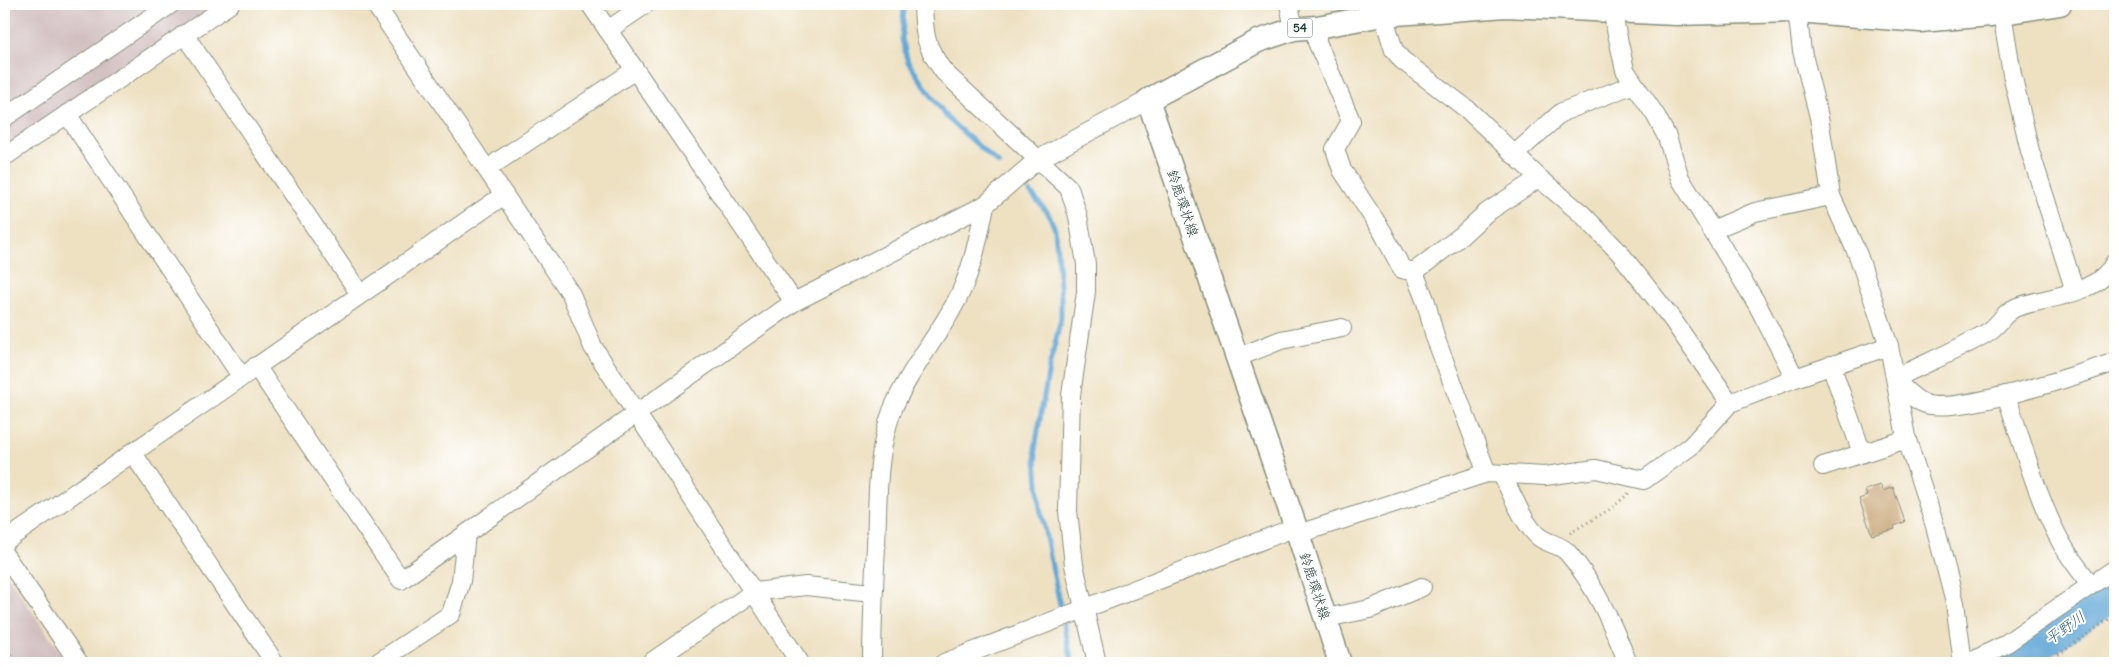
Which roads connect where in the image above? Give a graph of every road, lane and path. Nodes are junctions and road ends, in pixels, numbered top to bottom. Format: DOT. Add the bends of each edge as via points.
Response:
graph roads {
  1 [pos="171,4"];
  2 [pos="230,4"];
  3 [pos="375,4"];
  4 [pos="590,4"];
  5 [pos="646,4"];
  6 [pos="923,4"];
  7 [pos="1289,4"];
  8 [pos="2060,4"];
  9 [pos="1506,5"];
  10 [pos="1431,7"];
  11 [pos="1756,7"];
  12 [pos="1601,8"];
  13 [pos="1797,11"];
  14 [pos="2002,13"];
  15 [pos="1382,15"];
  16 [pos="1317,27"];
  17 [pos="1294,29"];
  18 [pos="608,30"];
  19 [pos="184,34"];
  20 [pos="636,70"];
  21 [pos="1634,84"];
  22 [pos="1148,100"];
  23 [pos="67,114"];
  24 [pos="4,118"];
  25 [pos="1514,155"];
  26 [pos="4,157"];
  27 [pos="1037,160"];
  28 [pos="496,162"];
  29 [pos="1539,178"];
  30 [pos="504,195"];
  31 [pos="1831,196"];
  32 [pos="985,205"];
  33 [pos="1712,230"];
  34 [pos="2115,262"];
  35 [pos="1414,272"];
  36 [pos="2075,291"];
  37 [pos="360,294"];
  38 [pos="794,302"];
  39 [pos="1342,328"];
  40 [pos="1889,346"];
  41 [pos="1236,358"];
  42 [pos="2115,362"];
  43 [pos="256,366"];
  44 [pos="1831,366"];
  45 [pos="241,376"];
  46 [pos="1795,378"];
  47 [pos="1896,382"];
  48 [pos="2006,395"];
  49 [pos="1730,403"];
  50 [pos="635,412"];
  51 [pos="1906,438"];
  52 [pos="132,452"];
  53 [pos="1862,453"];
  54 [pos="1823,466"];
  55 [pos="1494,474"];
  56 [pos="1644,480"];
  57 [pos="1297,531"];
  58 [pos="466,534"];
  59 [pos="4,542"];
  60 [pos="1554,543"];
  61 [pos="4,554"];
  62 [pos="2115,569"];
  63 [pos="2091,585"];
  64 [pos="1422,587"];
  65 [pos="754,592"];
  66 [pos="872,593"];
  67 [pos="1080,610"];
  68 [pos="2115,615"];
  69 [pos="1326,618"];
  70 [pos="79,663"];
  71 [pos="275,663"];
  72 [pos="377,663"];
  73 [pos="650,663"];
  74 [pos="800,663"];
  75 [pos="872,663"];
  76 [pos="944,663"];
  77 [pos="1097,663"];
  78 [pos="1340,663"];
  79 [pos="1628,663"];
  80 [pos="1963,663"];
  81 [pos="1969,663"];
  82 [pos="2046,663"];
  1 -- 24 [label="street"];
  2 -- 19 [label="street"];
  3 -- 30 [label="street"];
  4 -- 18 [label="street"];
  5 -- 18 [label="street"];
  6 -- 27 [label="street" via="924,33 932,55 944,72"];
  7 -- 17 [label="street"];
  8 -- 14 [label="main road, 54"];
  9 -- 10 [label="main road, 54"];
  9 -- 12 [label="main road, 54"];
  10 -- 15 [label="main road, 54"];
  11 -- 12 [label="main road, 54" via="1676,14"];
  11 -- 13 [label="main road, 54"];
  12 -- 21 [label="street" via="1625,70"];
  13 -- 14 [label="main road, 54" via="1920,21"];
  13 -- 31 [label="street"];
  14 -- 36 [label="street" via="2030,151"];
  15 -- 16 [label="main road, 54"];
  15 -- 25 [label="street" via="1394,50 1402,60 1467,109"];
  16 -- 17 [label="main road, 54"];
  16 -- 35 [label="street" via="1317,42 1351,121 1335,149 1342,170 1382,231 1402,269"];
  17 -- 22 [label="main road, 54" via="1258,41"];
  18 -- 20 [label="street"];
  19 -- 23 [label="street"];
  19 -- 37 [label="street"];
  20 -- 28 [label="street"];
  20 -- 38 [label="street"];
  21 -- 25 [label="street" via="1562,112"];
  21 -- 33 [label="street" via="1656,116 1667,137 1680,178"];
  22 -- 27 [label="street"];
  22 -- 41 [label="main road, 鈴鹿環状線"];
  23 -- 26 [label="street"];
  23 -- 45 [label="street"];
  25 -- 29 [label="street"];
  27 -- 32 [label="street"];
  27 -- 67 [label="street" via="1069,188 1086,264 1083,320 1071,396 1068,511"];
  29 -- 35 [label="street" via="1486,214"];
  29 -- 49 [label="street" via="1583,215 1619,252 1672,319"];
  30 -- 37 [label="street"];
  30 -- 50 [label="street" via="571,294 593,347"];
  31 -- 33 [label="street" via="1755,212"];
  31 -- 40 [label="street" via="1858,255"];
  32 -- 38 [label="street"];
  32 -- 66 [label="street" via="978,242 963,287 905,382 885,432 877,486"];
  33 -- 46 [label="street" via="1757,304"];
  34 -- 36 [label="street" via="2100,281"];
  35 -- 55 [label="street" via="1435,337"];
  36 -- 47 [label="street" via="2004,314 1989,331 1906,373"];
  37 -- 43 [label="street"];
  38 -- 50 [label="street"];
  39 -- 41 [label="street" via="1281,340"];
  40 -- 44 [label="street"];
  40 -- 47 [label="street"];
  41 -- 57 [label="main road, 鈴鹿環状線"];
  42 -- 48 [label="street"];
  43 -- 45 [label="street"];
  43 -- 58 [label="street" via="401,580"];
  44 -- 46 [label="street"];
  44 -- 53 [label="street"];
  45 -- 52 [label="street"];
  46 -- 49 [label="street"];
  47 -- 48 [label="street" via="1923,404 1950,406"];
  47 -- 51 [label="street"];
  48 -- 63 [label="street" via="2056,533"];
  49 -- 56 [label="street" via="1691,446"];
  50 -- 58 [label="street"];
  50 -- 65 [label="street"];
  51 -- 53 [label="street"];
  51 -- 80 [label="street" via="1935,526 1955,603"];
  52 -- 59 [label="street"];
  52 -- 71 [label="street"];
  53 -- 54 [label="street"];
  55 -- 56 [label="street" via="1545,476 1596,469"];
  55 -- 57 [label="street"];
  55 -- 60 [label="street" via="1530,528 1540,538"];
  56 -- 60 [label="path" via="1612,508"];
  57 -- 67 [label="street"];
  57 -- 69 [label="main road, 鈴鹿環状線"];
  58 -- 72 [label="street" via="461,581 451,614"];
  60 -- 79 [label="street" via="1567,552 1589,581"];
  61 -- 70 [label="street"];
  62 -- 63 [label="street"];
  63 -- 81 [label="street" via="2004,645"];
  64 -- 69 [label="street" via="1370,609"];
  65 -- 66 [label="street" via="806,586"];
  65 -- 73 [label="street"];
  65 -- 74 [label="street"];
  66 -- 75 [label="street"];
  67 -- 76 [label="street"];
  67 -- 77 [label="street"];
  68 -- 82 [label="path"];
  69 -- 78 [label="main road, 鈴鹿環状線"];
}
